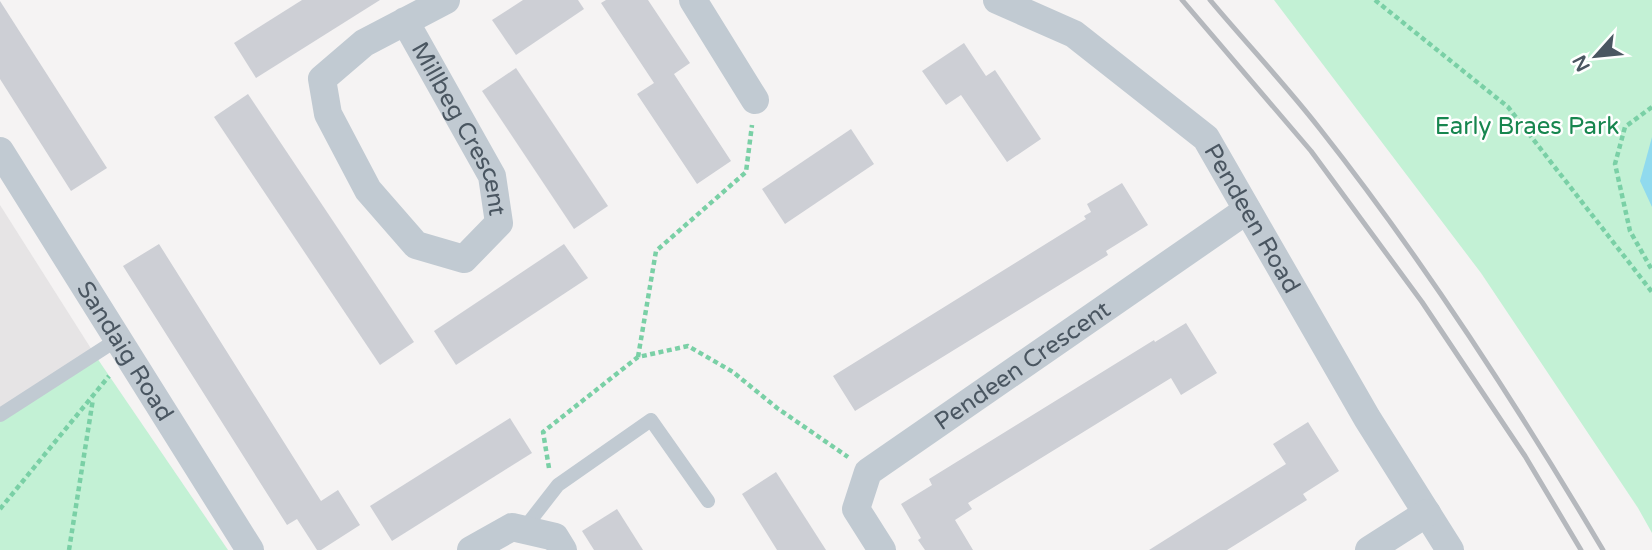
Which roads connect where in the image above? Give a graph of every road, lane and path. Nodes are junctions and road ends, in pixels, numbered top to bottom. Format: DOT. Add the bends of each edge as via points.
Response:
graph roads {
  1 [pos="446,0"];
  2 [pos="693,0"];
  3 [pos="997,0"];
  4 [pos="1375,0"];
  5 [pos="405,21"];
  6 [pos="755,100"];
  7 [pos="1652,107"];
  8 [pos="0,151"];
  9 [pos="1247,209"];
  10 [pos="1652,270"];
  11 [pos="1652,292"];
  12 [pos="122,346"];
  13 [pos="638,357"];
  14 [pos="94,396"];
  15 [pos="0,415"];
  16 [pos="868,472"];
  17 [pos="558,485"];
  18 [pos="708,501"];
  19 [pos="0,509"];
  20 [pos="1427,513"];
  21 [pos="523,530"];
  22 [pos="69,550"];
  23 [pos="250,550"];
  24 [pos="471,550"];
  25 [pos="563,550"];
  26 [pos="882,550"];
  27 [pos="1369,550"];
  28 [pos="1450,550"];
  1 -- 5 [label="street, Millbeg Crescent"];
  2 -- 6 [label="street"];
  3 -- 9 [label="street, Pendeen Road" via="1074,34 1206,138"];
  4 -- 11 [label="path" via="1508,107"];
  5 -- 5 [label="street, Millbeg Crescent" via="364,43 322,79 328,114 368,190 416,245 464,259 499,223 492,176"];
  6 -- 13 [label="path" via="746,172 656,251"];
  7 -- 10 [label="path" via="1625,127 1615,164 1630,231"];
  8 -- 12 [label="street, Sandaig Road"];
  9 -- 16 [label="street, Pendeen Crescent"];
  9 -- 20 [label="street, Pendeen Road"];
  12 -- 14 [label="path"];
  12 -- 15 [label="lane"];
  12 -- 23 [label="street, Sandaig Road"];
  13 -- 16 [label="path" via="688,346 733,372"];
  13 -- 17 [label="path" via="543,432 548,466"];
  14 -- 19 [label="path"];
  14 -- 22 [label="path"];
  16 -- 26 [label="street" via="856,509"];
  17 -- 18 [label="lane" via="651,420"];
  17 -- 21 [label="lane"];
  20 -- 27 [label="street"];
  20 -- 28 [label="street, Pendeen Road"];
  21 -- 24 [label="street" via="512,527"];
  21 -- 25 [label="street" via="555,537"];
}
